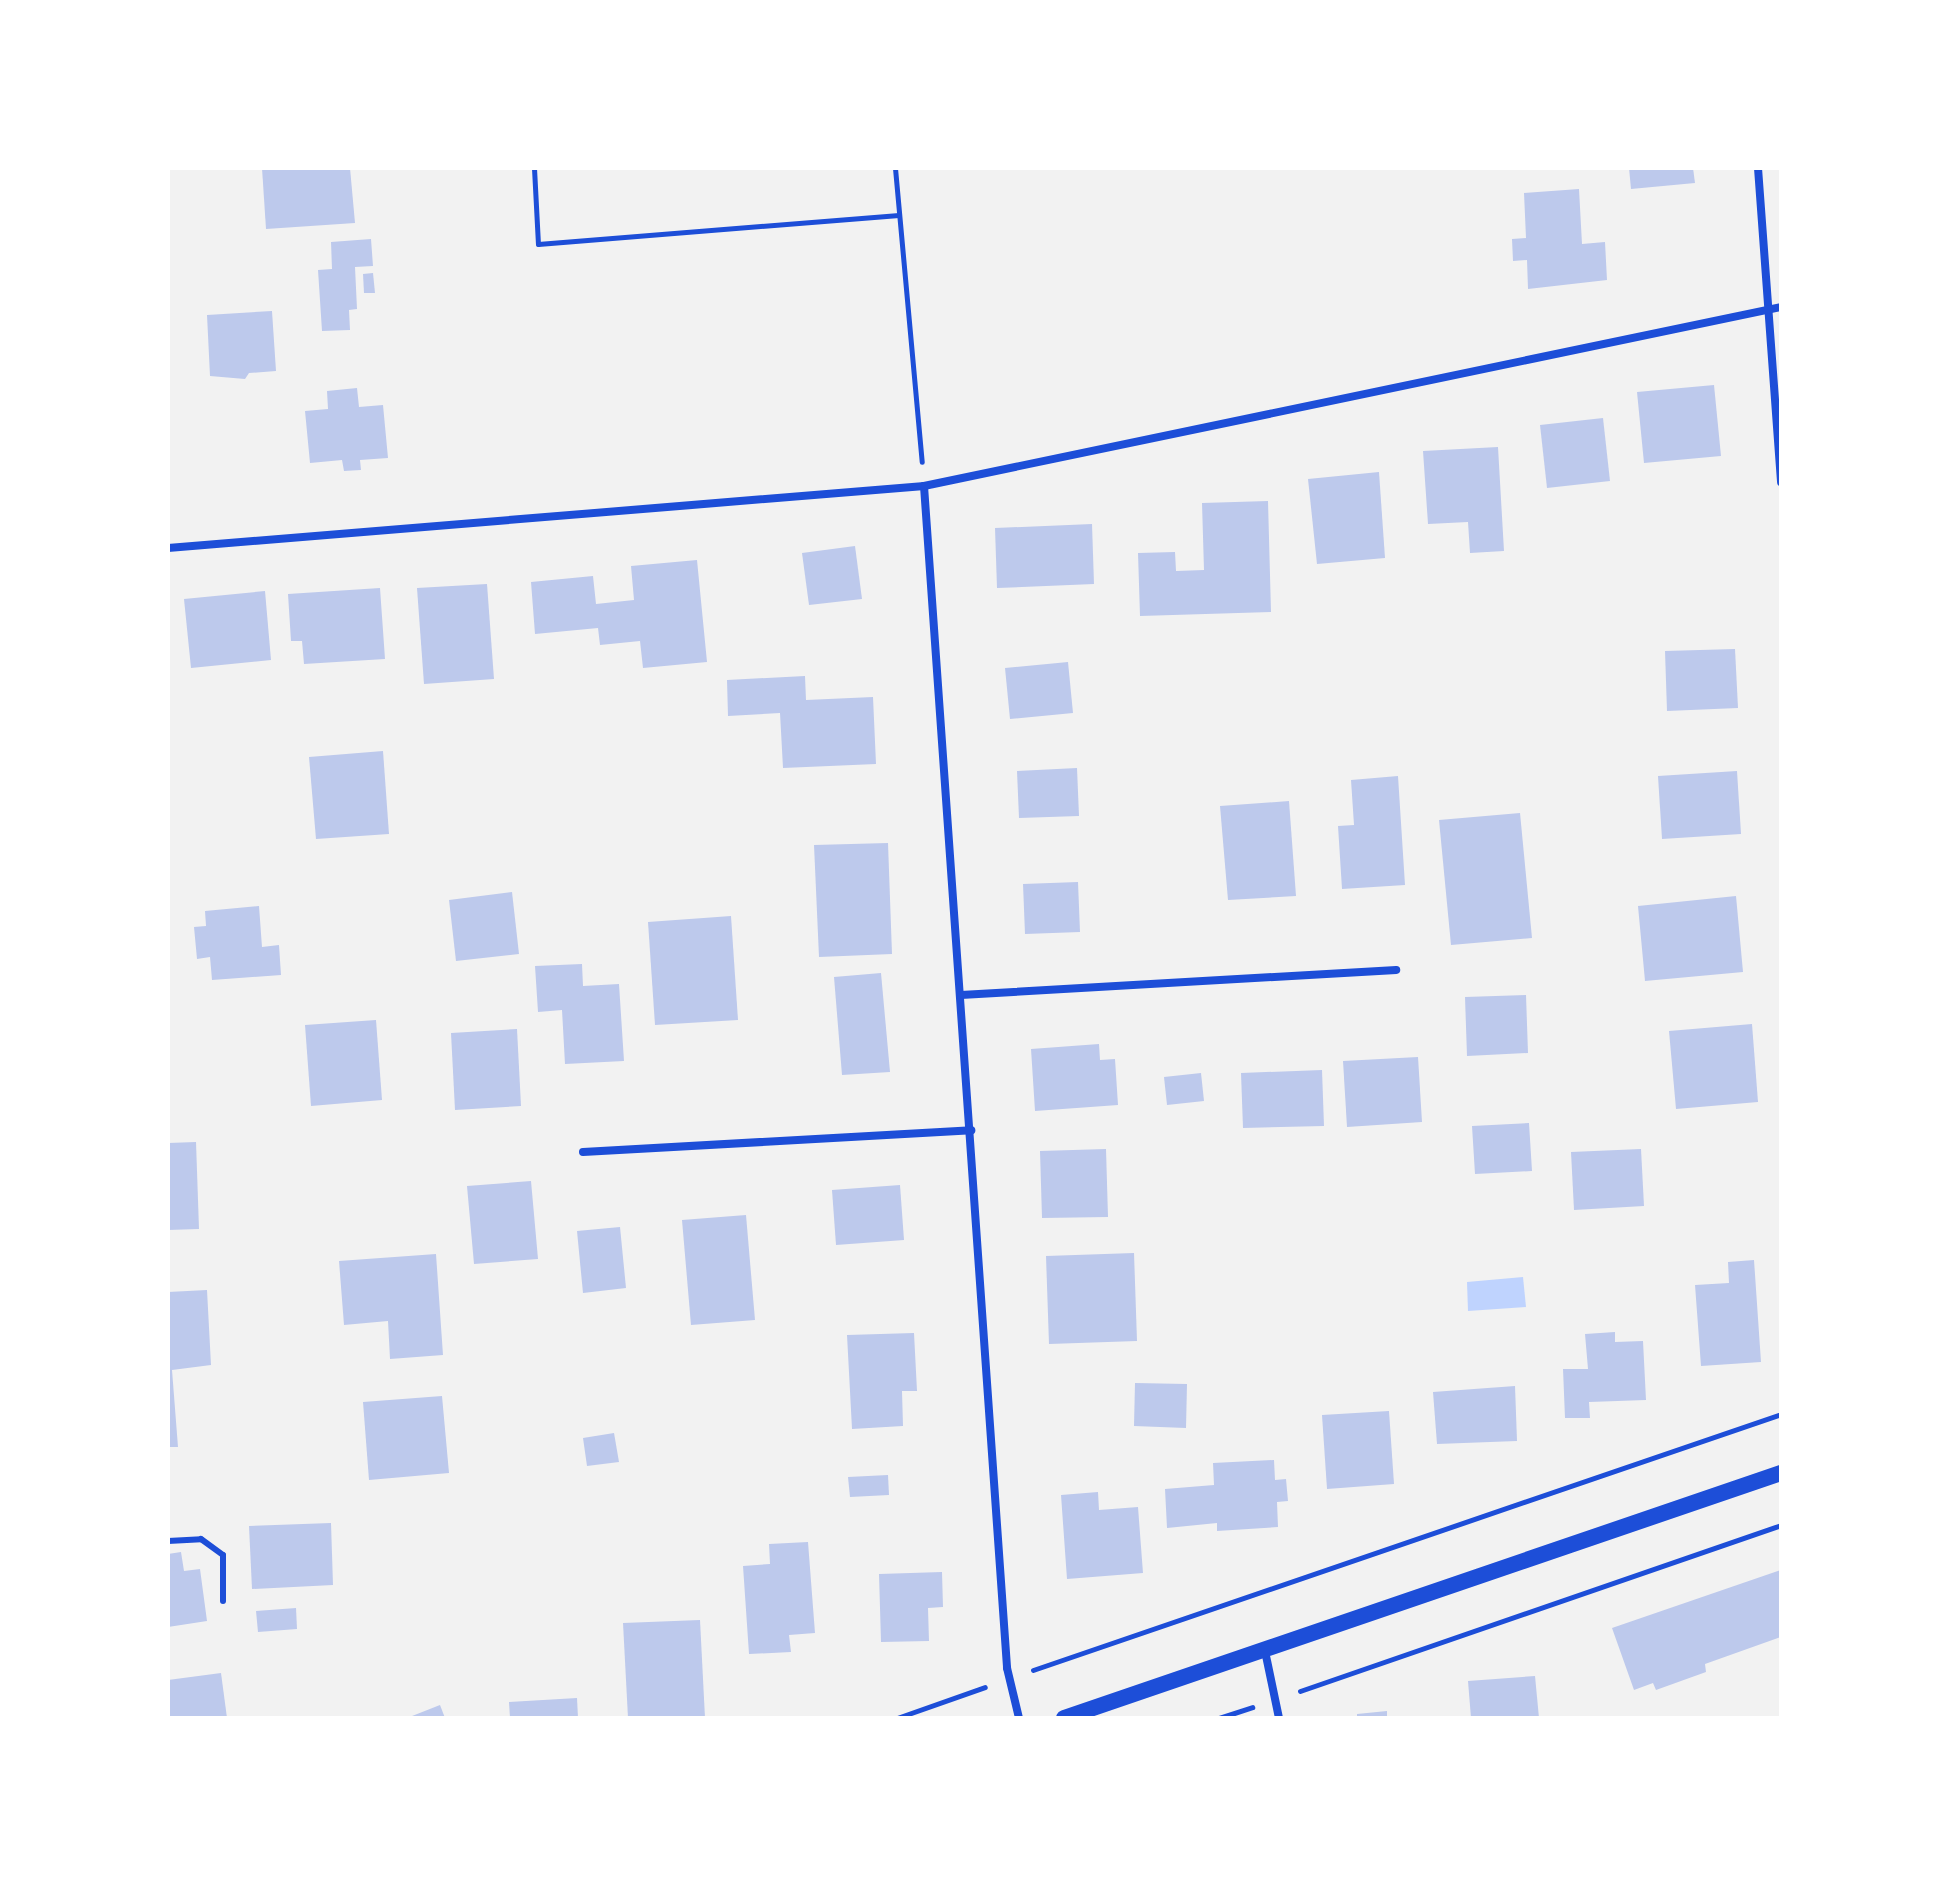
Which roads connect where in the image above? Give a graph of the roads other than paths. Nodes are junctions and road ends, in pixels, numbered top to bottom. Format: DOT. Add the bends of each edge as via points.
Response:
graph roads {
  1 [pos="1758,168"];
  2 [pos="1776,308"];
  3 [pos="1781,482"];
  4 [pos="924,486"];
  5 [pos="168,548"];
  6 [pos="1396,970"];
  7 [pos="961,995"];
  8 [pos="971,1130"];
  9 [pos="583,1152"];
  10 [pos="1781,1473"];
  11 [pos="168,1541"];
  12 [pos="223,1601"];
  13 [pos="1265,1651"];
  14 [pos="1019,1718"];
  15 [pos="1064,1718"];
  16 [pos="1279,1718"];
  1 -- 2 [label="street"];
  2 -- 3 [label="street"];
  2 -- 4 [label="street"];
  4 -- 5 [label="street"];
  4 -- 7 [label="street"];
  6 -- 7 [label="street"];
  7 -- 8 [label="street"];
  8 -- 9 [label="street"];
  8 -- 14 [label="street" via="1010,1678"];
  10 -- 13 [label="main road"];
  11 -- 12 [label="lane" via="201,1539 223,1555"];
  13 -- 15 [label="main road"];
  13 -- 16 [label="street"];
}
